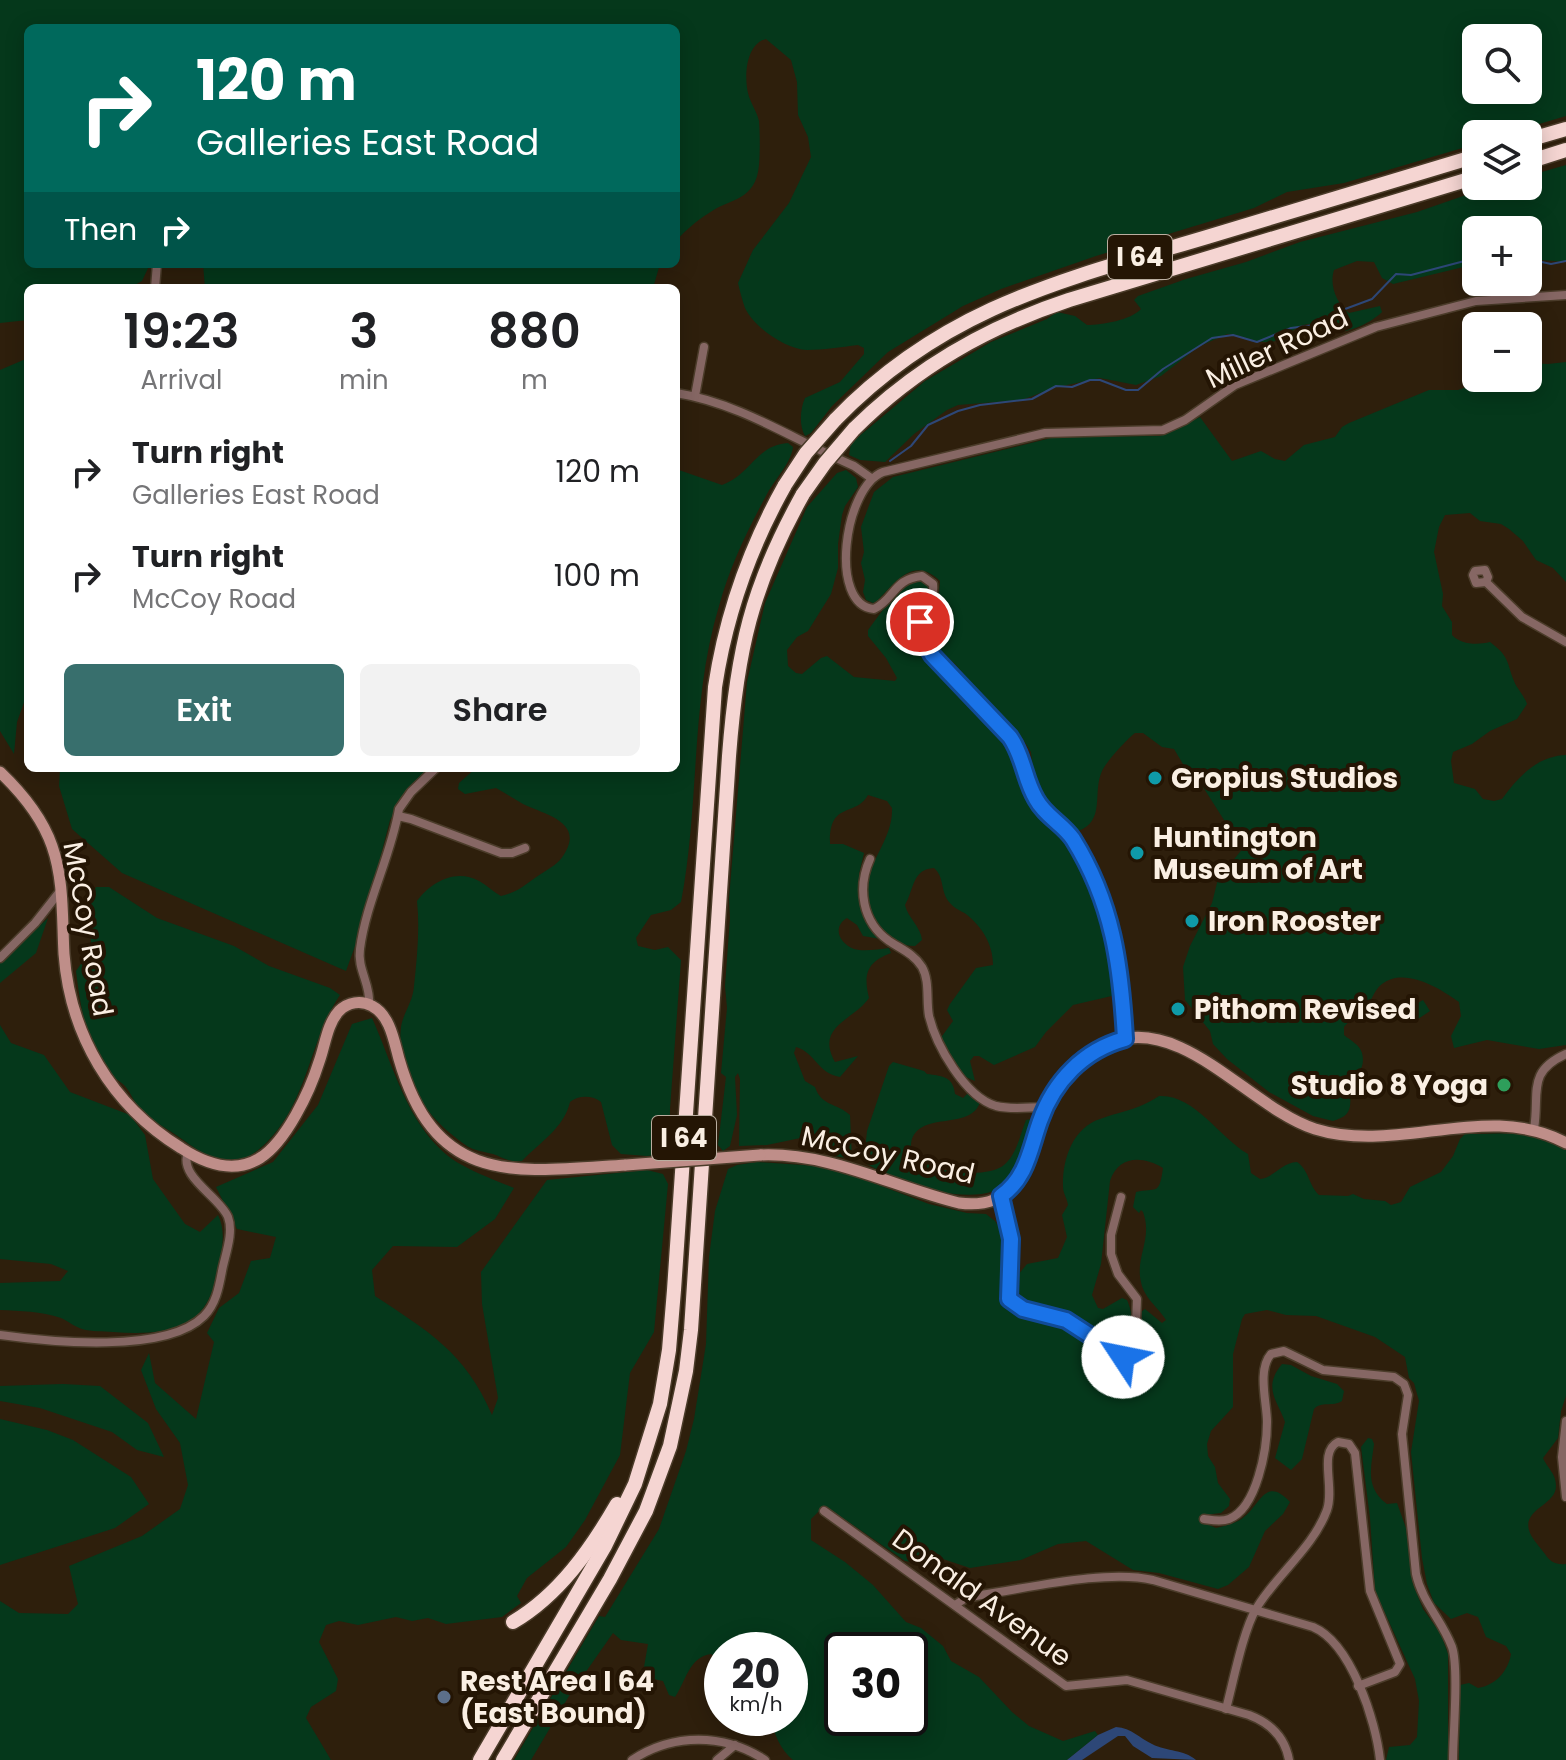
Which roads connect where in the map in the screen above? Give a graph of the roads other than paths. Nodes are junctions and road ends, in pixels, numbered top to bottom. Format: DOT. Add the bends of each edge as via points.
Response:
graph roads {
  1 [pos="1566,129"];
  2 [pos="1542,136"];
  3 [pos="1566,150"];
  4 [pos="1542,158"];
  5 [pos="1462,160"];
  6 [pos="1462,181"];
  7 [pos="1566,295"];
  8 [pos="704,347"];
  9 [pos="680,394"];
  10 [pos="695,396"];
  11 [pos="871,478"];
  12 [pos="1486,582"];
  13 [pos="1566,642"];
  14 [pos="0,772"];
  15 [pos="432,772"];
  16 [pos="398,816"];
  17 [pos="525,848"];
  18 [pos="870,859"];
  19 [pos="61,890"];
  20 [pos="0,958"];
  21 [pos="369,1004"];
  22 [pos="1125,1039"];
  23 [pos="1566,1054"];
  24 [pos="1045,1107"];
  25 [pos="1534,1129"];
  26 [pos="1566,1143"];
  27 [pos="188,1152"];
  28 [pos="1001,1196"];
  29 [pos="1121,1197"];
  30 [pos="0,1335"];
  31 [pos="1566,1421"];
  32 [pos="647,1452"];
  33 [pos="1566,1497"];
  34 [pos="824,1511"];
  35 [pos="1204,1519"];
  36 [pos="955,1605"];
  37 [pos="1256,1609"];
  38 [pos="513,1622"];
  39 [pos="1358,1686"];
  40 [pos="1226,1709"];
  41 [pos="735,1745"];
  42 [pos="480,1760"];
  43 [pos="503,1760"];
  44 [pos="632,1760"];
  45 [pos="717,1760"];
  46 [pos="765,1760"];
  47 [pos="1289,1760"];
  48 [pos="1380,1760"];
  49 [pos="1453,1760"];
  1 -- 2 [label="highway"];
  3 -- 4 [label="highway"];
  5 -- 32 [label="highway, I 64, bridge" via="1000,304 955,326 871,385 806,453 785,485 735,593 715,687 672,1312 660,1404"];
  6 -- 43 [label="highway, I 64, bridge" via="1114,286 975,338 893,393 854,429 803,494 758,587 736,680 691,1330 680,1408 660,1478 629,1543"];
  7 -- 11 [label="street, Miller Road" via="1476,301 1376,327 1235,385 1163,430 1045,433"];
  8 -- 10 [label="street"];
  9 -- 10 [label="street"];
  10 -- 11 [label="street" via="732,408"];
  11 -- 22 [label="street" via="847,535 853,592 862,605 874,609 907,579 922,576 933,584 920,622 922,641 1016,745 1036,799 1069,833 1096,886 1118,951"];
  12 -- 13 [label="street" via="1515,612"];
  14 -- 19 [label="street, McCoy Road" via="40,820 56,859"];
  15 -- 16 [label="street" via="404,801"];
  16 -- 17 [label="street" via="501,853"];
  16 -- 21 [label="street" via="360,950"];
  18 -- 24 [label="street" via="863,885 869,918 925,973 928,1012 948,1064 992,1104"];
  19 -- 20 [label="street"];
  19 -- 27 [label="street, McCoy Road" via="66,975 83,1038 124,1102"];
  21 -- 27 [label="street, McCoy Road" via="353,1003 337,1013 307,1091 268,1152 235,1166 216,1165"];
  21 -- 28 [label="street, McCoy Road, bridge" via="386,1020 415,1103 429,1124 455,1149 483,1163 513,1170 767,1155 823,1161 959,1203"];
  22 -- 24 [label="street, McCoy Road" via="1076,1064"];
  22 -- 25 [label="street, McCoy Road" via="1174,1045 1284,1116 1330,1133 1391,1137 1490,1125"];
  23 -- 25 [label="street" via="1541,1072"];
  24 -- 28 [label="street, McCoy Road" via="1023,1171"];
  25 -- 26 [label="street, McCoy Road"];
  27 -- 30 [label="street" via="189,1171 230,1222 219,1289 206,1314 177,1331 135,1340"];
  28 -- 29 [label="street" via="1011,1239 1009,1299 1023,1309 1066,1320 1123,1357 1135,1346 1137,1299 1111,1254"];
  31 -- 33 [label="street"];
  32 -- 38 [label="highway" via="579,1561 552,1592"];
  32 -- 42 [label="highway, I 64" via="605,1546"];
  34 -- 36 [label="street, Donald Avenue"];
  35 -- 49 [label="street" via="1222,1521 1237,1514 1255,1487 1266,1446 1264,1369 1271,1354 1284,1351 1323,1370 1394,1377 1404,1384 1408,1395 1402,1434 1416,1574 1454,1658"];
  36 -- 37 [label="street" via="966,1598 1120,1576"];
  36 -- 40 [label="street, Donald Avenue" via="1066,1686 1127,1680"];
  37 -- 39 [label="street" via="1329,1635"];
  37 -- 39 [label="street" via="1326,1513 1331,1492 1328,1451 1334,1444 1349,1444 1357,1462 1370,1591 1400,1664 1395,1672"];
  37 -- 40 [label="street"];
  39 -- 48 [label="street" via="1375,1728"];
  40 -- 47 [label="street, Donald Avenue" via="1270,1726 1285,1744"];
  41 -- 44 [label="street" via="678,1741"];
  41 -- 45 [label="street"];
  41 -- 46 [label="street"];
}
